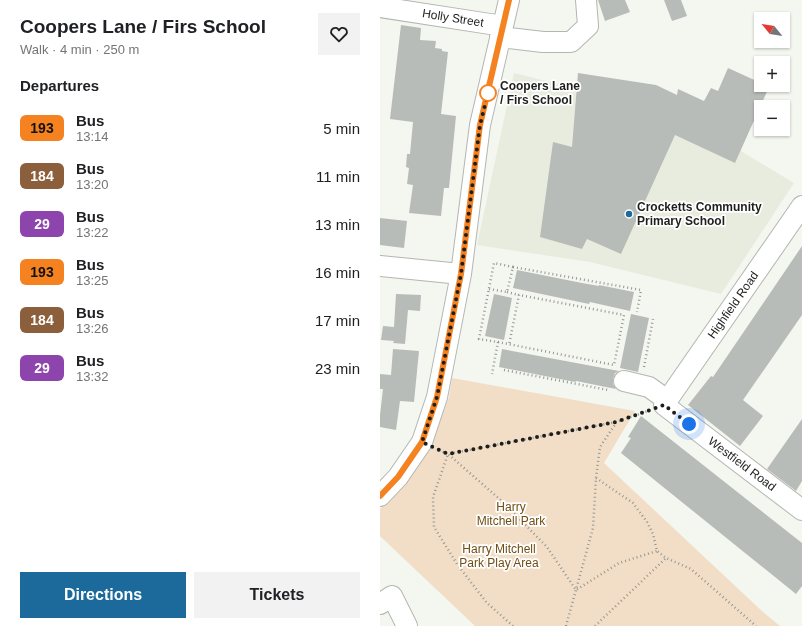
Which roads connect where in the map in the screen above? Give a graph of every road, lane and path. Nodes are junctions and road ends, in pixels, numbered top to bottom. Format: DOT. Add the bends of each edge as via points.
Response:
graph roads {
  1 [pos="509,0"];
  2 [pos="586,0"];
  3 [pos="400,4"];
  4 [pos="380,7"];
  5 [pos="502,31"];
  6 [pos="802,206"];
  7 [pos="380,266"];
  8 [pos="513,267"];
  9 [pos="461,274"];
  10 [pos="489,289"];
  11 [pos="507,292"];
  12 [pos="519,295"];
  13 [pos="637,312"];
  14 [pos="653,319"];
  15 [pos="498,342"];
  16 [pos="509,344"];
  17 [pos="504,370"];
  18 [pos="492,374"];
  19 [pos="625,385"];
  20 [pos="665,403"];
  21 [pos="616,422"];
  22 [pos="422,442"];
  23 [pos="448,454"];
  24 [pos="596,478"];
  25 [pos="380,496"];
  26 [pos="802,510"];
  27 [pos="657,551"];
  28 [pos="666,558"];
  29 [pos="576,590"];
  30 [pos="380,604"];
  31 [pos="752,625"];
  32 [pos="407,626"];
  33 [pos="513,626"];
  34 [pos="566,626"];
  35 [pos="594,626"];
  36 [pos="756,626"];
  1 -- 5 [label="street"];
  2 -- 5 [label="street, Holly Street" via="588,26 571,42 543,42"];
  3 -- 4 [label="street, Holly Street"];
  3 -- 5 [label="street, Holly Street"];
  5 -- 9 [label="street" via="480,125"];
  6 -- 20 [label="street, Highfield Road"];
  7 -- 9 [label="street"];
  8 -- 10 [label="path" via="494,263"];
  8 -- 11 [label="path"];
  8 -- 13 [label="path" via="641,290"];
  9 -- 22 [label="street" via="437,397"];
  10 -- 11 [label="path"];
  10 -- 15 [label="path" via="479,339"];
  11 -- 12 [label="path"];
  12 -- 16 [label="path"];
  12 -- 16 [label="path" via="624,315 614,365"];
  14 -- 19 [label="path"];
  15 -- 16 [label="path"];
  15 -- 18 [label="path"];
  17 -- 19 [label="path"];
  19 -- 20 [label="street, Westfield Road" via="649,387"];
  20 -- 21 [label="path"];
  20 -- 26 [label="street, Westfield Road"];
  21 -- 23 [label="path"];
  21 -- 24 [label="path" via="600,447"];
  22 -- 23 [label="path"];
  22 -- 25 [label="street" via="398,477"];
  23 -- 29 [label="path" via="503,502 548,547"];
  23 -- 33 [label="path" via="433,497 434,527 457,564 487,604"];
  24 -- 27 [label="path" via="633,503 648,522"];
  24 -- 29 [label="path" via="593,528"];
  27 -- 28 [label="path"];
  27 -- 29 [label="path" via="619,563"];
  28 -- 31 [label="path" via="691,568"];
  28 -- 35 [label="path"];
  29 -- 34 [label="path"];
  30 -- 32 [label="street" via="392,596"];
  31 -- 36 [label="path"];
}
